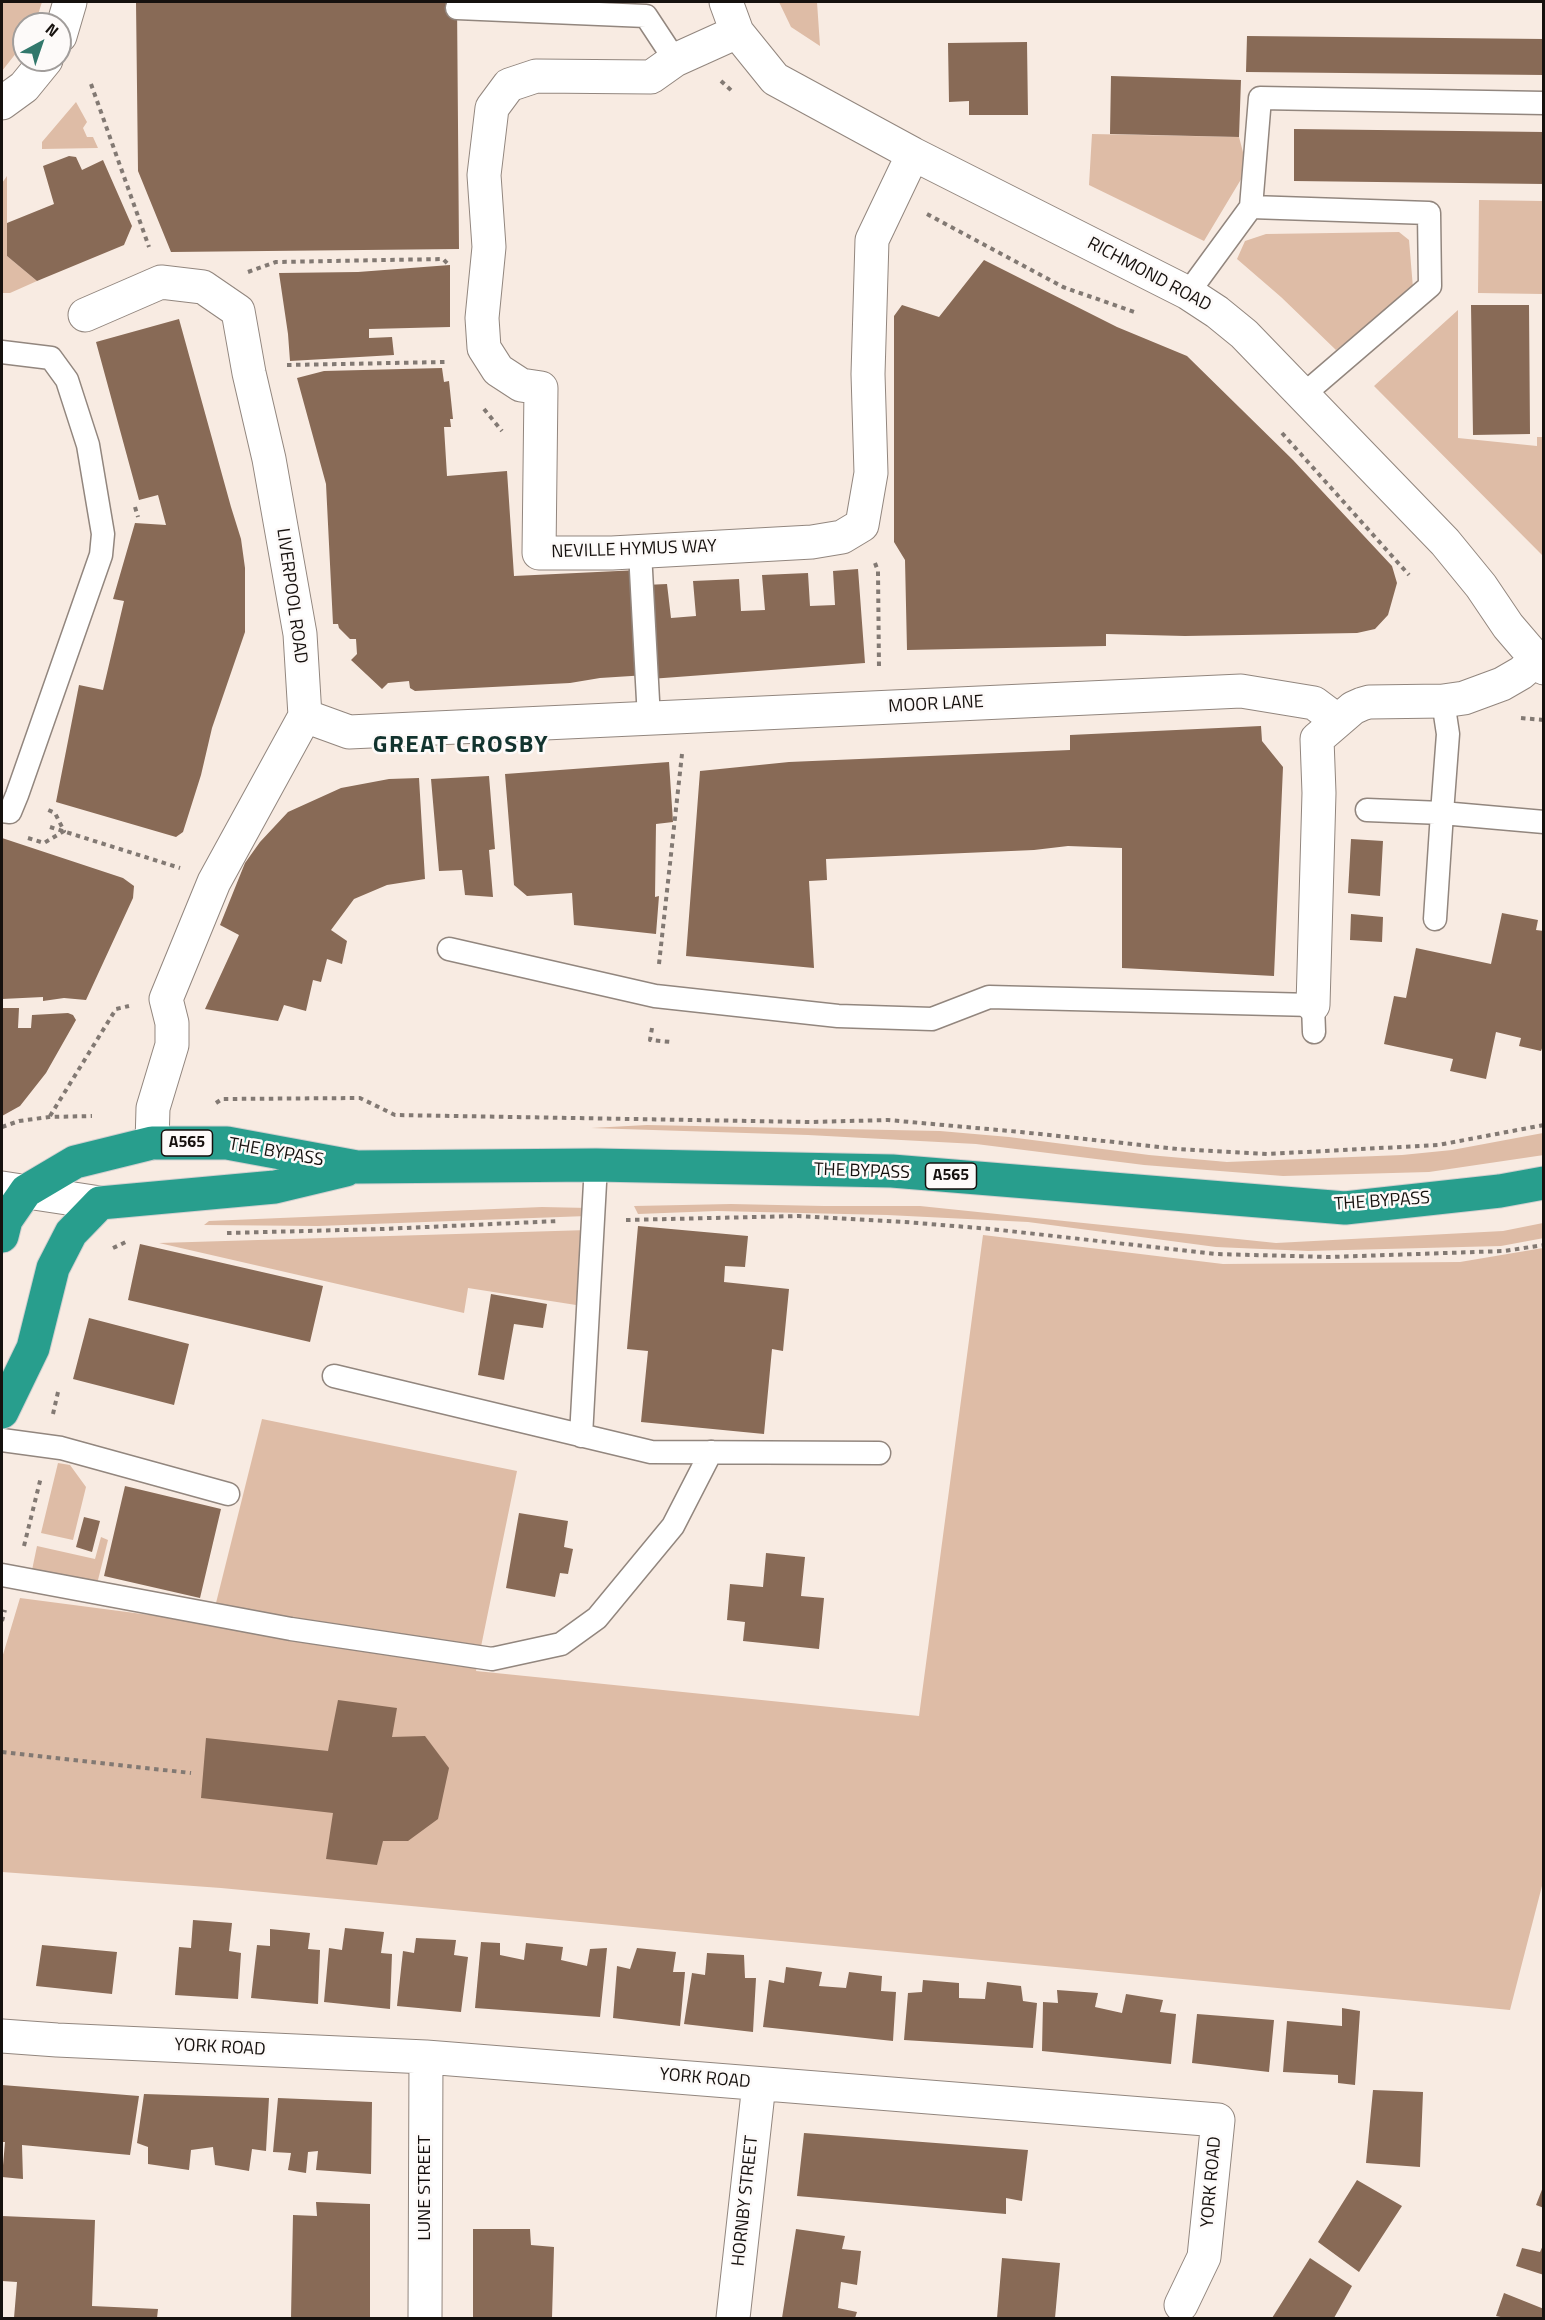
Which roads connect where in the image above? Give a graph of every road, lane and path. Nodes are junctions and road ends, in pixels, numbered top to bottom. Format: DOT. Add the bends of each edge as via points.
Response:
graph roads {
  1 [pos="726,2"];
  2 [pos="457,8"];
  3 [pos="737,32"];
  4 [pos="685,56"];
  5 [pos="35,72"];
  6 [pos="91,84"];
  7 [pos="13,95"];
  8 [pos="741,98"];
  9 [pos="1544,103"];
  10 [pos="2,122"];
  11 [pos="913,154"];
  12 [pos="894,194"];
  13 [pos="1251,207"];
  14 [pos="454,270"];
  15 [pos="161,282"];
  16 [pos="203,287"];
  17 [pos="1188,293"];
  18 [pos="85,315"];
  19 [pos="1140,315"];
  20 [pos="2,352"];
  21 [pos="452,370"];
  22 [pos="249,373"];
  23 [pos="1303,395"];
  24 [pos="482,406"];
  25 [pos="1278,429"];
  26 [pos="503,432"];
  27 [pos="862,525"];
  28 [pos="640,552"];
  29 [pos="1409,575"];
  30 [pos="1539,664"];
  31 [pos="1443,701"];
  32 [pos="879,708"];
  33 [pos="305,716"];
  34 [pos="683,717"];
  35 [pos="649,719"];
  36 [pos="1338,721"];
  37 [pos="2,810"];
  38 [pos="1367,810"];
  39 [pos="1442,813"];
  40 [pos="1544,822"];
  41 [pos="50,827"];
  42 [pos="214,882"];
  43 [pos="1435,919"];
  44 [pos="449,950"];
  45 [pos="655,996"];
  46 [pos="166,999"];
  47 [pos="1313,1019"];
  48 [pos="671,1042"];
  49 [pos="214,1104"];
  50 [pos="49,1117"];
  51 [pos="1544,1125"];
  52 [pos="2,1127"];
  53 [pos="152,1129"];
  54 [pos="596,1165"];
  55 [pos="357,1167"];
  56 [pos="1544,1183"];
  57 [pos="14,1189"];
  58 [pos="100,1203"];
  59 [pos="592,1220"];
  60 [pos="220,1232"];
  61 [pos="2,1236"];
  62 [pos="131,1239"];
  63 [pos="1544,1245"];
  64 [pos="107,1256"];
  65 [pos="334,1376"];
  66 [pos="59,1387"];
  67 [pos="2,1412"];
  68 [pos="581,1436"];
  69 [pos="2,1440"];
  70 [pos="47,1446"];
  71 [pos="711,1452"];
  72 [pos="879,1453"];
  73 [pos="228,1494"];
  74 [pos="8,1576"];
  75 [pos="2,1621"];
  76 [pos="2,1752"];
  77 [pos="191,1773"];
  78 [pos="2,2036"];
  79 [pos="426,2057"];
  80 [pos="759,2084"];
  81 [pos="1181,2305"];
  82 [pos="425,2319"];
  83 [pos="733,2319"];
  1 -- 3 [label="street, RICHMOND ROAD"];
  2 -- 4 [label="lane" via="646,16"];
  3 -- 4 [label="street, NEVILLE HYMUS WAY"];
  3 -- 11 [label="street, RICHMOND ROAD" via="775,79"];
  4 -- 8 [label="path"];
  4 -- 28 [label="street, NEVILLE HYMUS WAY" via="651,77 536,76 509,85 492,108 484,175 489,247 482,318 484,348 498,370 521,385 542,388 540,553"];
  5 -- 7 [label="street"];
  6 -- 15 [label="path"];
  7 -- 10 [label="lane"];
  9 -- 13 [label="lane" via="1260,98"];
  11 -- 12 [label="street"];
  11 -- 17 [label="street, RICHMOND ROAD"];
  12 -- 19 [label="path" via="1064,286"];
  12 -- 27 [label="street" via="872,240 868,374 871,473"];
  13 -- 17 [label="lane"];
  13 -- 23 [label="lane" via="1429,213 1430,286"];
  14 -- 16 [label="path" via="443,259 276,262"];
  15 -- 16 [label="street, LIVERPOOL ROAD"];
  15 -- 18 [label="street"];
  16 -- 22 [label="street, LIVERPOOL ROAD" via="238,311"];
  17 -- 23 [label="street, RICHMOND ROAD" via="1244,334"];
  20 -- 37 [label="lane" via="51,358 67,380 88,445 103,534 101,555 17,795 10,812"];
  21 -- 22 [label="path" via="445,362 293,364"];
  22 -- 33 [label="street, LIVERPOOL ROAD" via="269,459 300,634"];
  23 -- 30 [label="street, RICHMOND ROAD" via="1445,542"];
  24 -- 26 [label="path"];
  25 -- 29 [label="path"];
  27 -- 28 [label="street, NEVILLE HYMUS WAY" via="842,537 812,542"];
  27 -- 32 [label="path" via="878,571"];
  28 -- 35 [label="lane"];
  30 -- 31 [label="street" via="1489,690"];
  31 -- 36 [label="street" via="1369,702 1353,708"];
  31 -- 39 [label="lane" via="1448,734"];
  32 -- 34 [label="street, MOOR LANE"];
  32 -- 36 [label="street, MOOR LANE" via="1241,691 1314,703"];
  33 -- 35 [label="street, MOOR LANE" via="349,732"];
  33 -- 42 [label="street"];
  34 -- 35 [label="street, MOOR LANE"];
  34 -- 45 [label="path" via="682,762"];
  36 -- 47 [label="street" via="1317,739"];
  38 -- 39 [label="lane"];
  39 -- 40 [label="lane"];
  39 -- 43 [label="lane"];
  41 -- 42 [label="path"];
  42 -- 46 [label="street"];
  44 -- 45 [label="lane"];
  45 -- 47 [label="lane" via="838,1016 932,1019 989,997"];
  45 -- 48 [label="path" via="650,1040"];
  46 -- 50 [label="path" via="116,1009"];
  46 -- 53 [label="street" via="172,1045 153,1108"];
  49 -- 51 [label="path" via="222,1099 360,1098 395,1116 888,1120 1267,1154 1438,1145"];
  50 -- 52 [label="path"];
  50 -- 53 [label="path"];
  53 -- 55 [label="highway, THE BYPASS / A565"];
  53 -- 57 [label="highway, THE BYPASS / A565"];
  54 -- 55 [label="highway, THE BYPASS / A565"];
  54 -- 56 [label="highway, THE BYPASS / A565" via="892,1172 1345,1208"];
  54 -- 59 [label="lane"];
  55 -- 58 [label="highway, THE BYPASS / A565" via="275,1187"];
  57 -- 58 [label="street"];
  57 -- 61 [label="highway, A565"];
  58 -- 67 [label="highway" via="71,1233 53,1268 33,1348"];
  59 -- 60 [label="path"];
  59 -- 63 [label="path" via="798,1216 905,1222 1215,1254 1318,1257 1504,1251"];
  59 -- 68 [label="lane"];
  62 -- 64 [label="path" via="112,1248"];
  65 -- 68 [label="lane"];
  66 -- 70 [label="path"];
  68 -- 71 [label="lane" via="651,1452"];
  69 -- 70 [label="lane"];
  70 -- 73 [label="lane"];
  70 -- 74 [label="path" via="39,1486"];
  71 -- 72 [label="lane"];
  71 -- 74 [label="lane" via="673,1526 597,1618 561,1644 492,1659 291,1629"];
  74 -- 75 [label="path"];
  76 -- 77 [label="path"];
  78 -- 79 [label="street, YORK ROAD"];
  79 -- 80 [label="street, YORK ROAD"];
  79 -- 82 [label="street, LUNE STREET"];
  80 -- 81 [label="street, YORK ROAD" via="1218,2120 1204,2257"];
  80 -- 83 [label="street, HORNBY STREET"];
}
